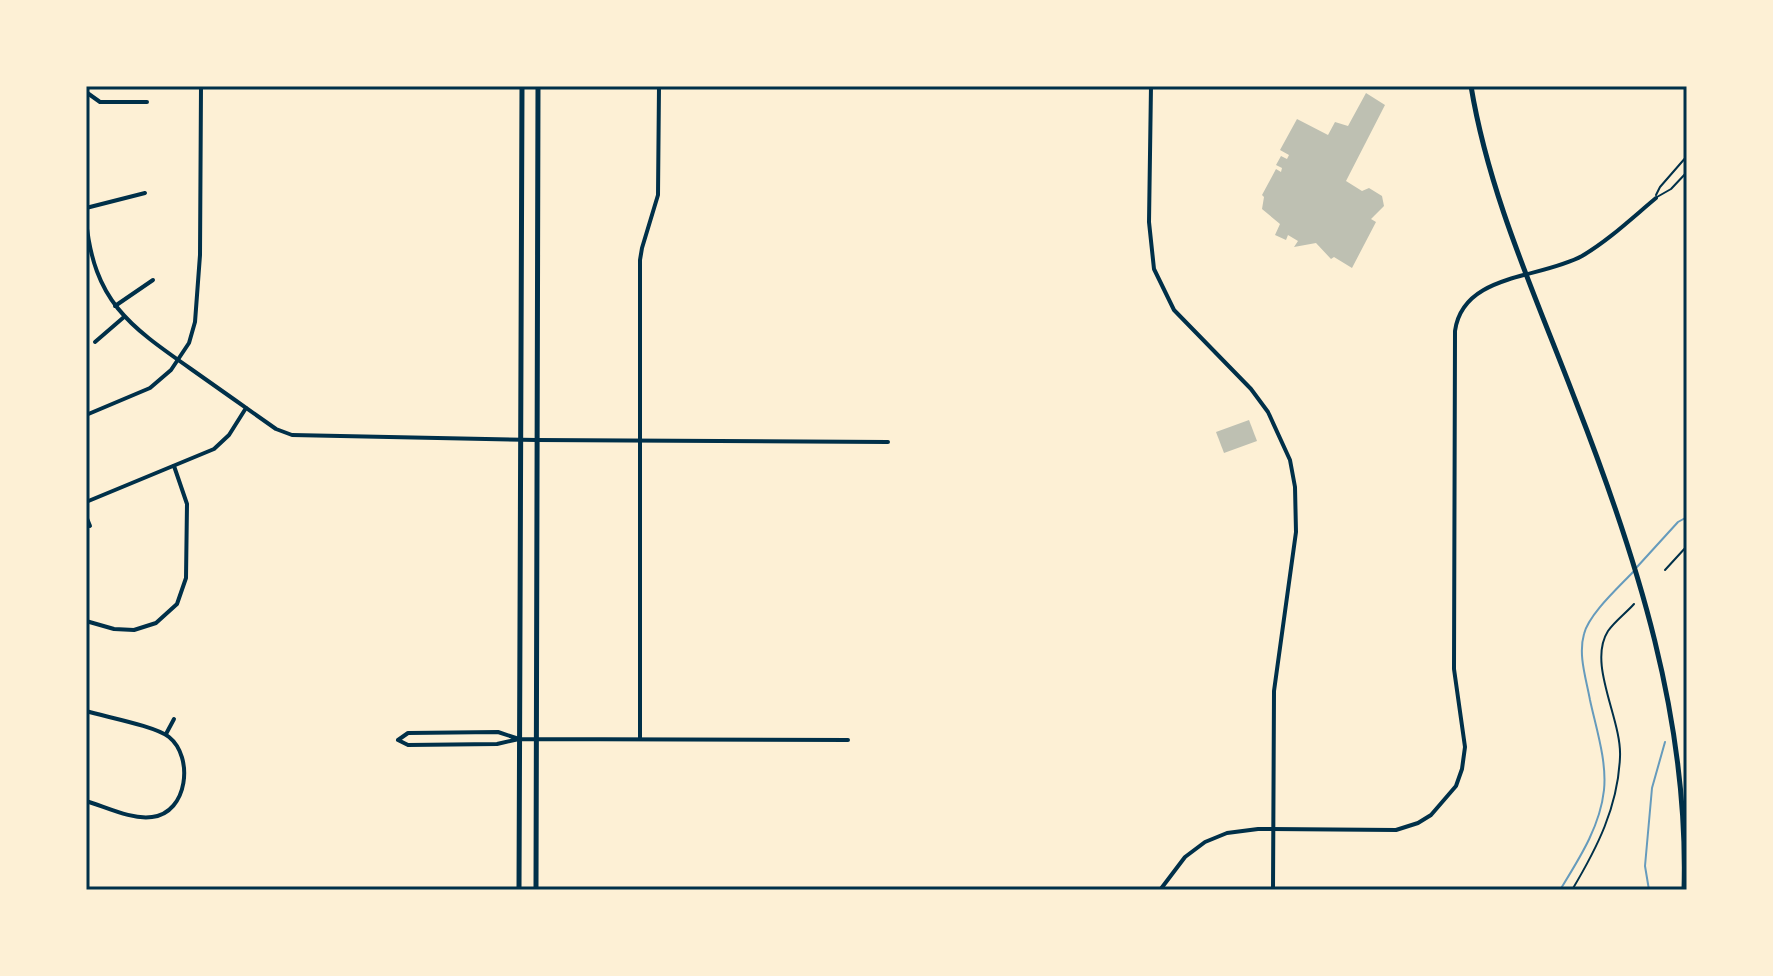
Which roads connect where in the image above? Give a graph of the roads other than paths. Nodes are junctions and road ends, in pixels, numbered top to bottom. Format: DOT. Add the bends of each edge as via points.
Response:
graph roads {
  1 [pos="201,86"];
  2 [pos="522,86"];
  3 [pos="538,86"];
  4 [pos="659,86"];
  5 [pos="1151,86"];
  6 [pos="1471,86"];
  7 [pos="86,92"];
  8 [pos="147,102"];
  9 [pos="1687,156"];
  10 [pos="1687,172"];
  11 [pos="145,193"];
  12 [pos="1656,198"];
  13 [pos="86,208"];
  14 [pos="86,220"];
  15 [pos="86,230"];
  16 [pos="1526,275"];
  17 [pos="153,280"];
  18 [pos="115,306"];
  19 [pos="124,317"];
  20 [pos="95,342"];
  21 [pos="179,361"];
  22 [pos="246,408"];
  23 [pos="86,415"];
  24 [pos="522,440"];
  25 [pos="537,440"];
  26 [pos="640,441"];
  27 [pos="888,442"];
  28 [pos="174,466"];
  29 [pos="86,502"];
  30 [pos="86,516"];
  31 [pos="90,526"];
  32 [pos="86,621"];
  33 [pos="86,711"];
  34 [pos="174,719"];
  35 [pos="165,735"];
  36 [pos="519,739"];
  37 [pos="535,739"];
  38 [pos="640,739"];
  39 [pos="848,740"];
  40 [pos="86,801"];
  41 [pos="1272,831"];
  42 [pos="1685,849"];
  43 [pos="519,890"];
  44 [pos="536,890"];
  45 [pos="1160,890"];
  46 [pos="1273,890"];
  47 [pos="1684,890"];
  1 -- 21 [label="street" via="199,296 189,343"];
  2 -- 24 [label="main road"];
  3 -- 25 [label="main road"];
  4 -- 26 [label="street" via="658,195 640,260"];
  5 -- 41 [label="street" via="1149,222 1154,269 1174,310 1268,412 1290,460 1295,487 1295,542 1274,691"];
  6 -- 16 [label="main road"];
  7 -- 8 [label="street" via="100,102"];
  9 -- 12 [label="lane"];
  10 -- 12 [label="lane"];
  11 -- 13 [label="street"];
  12 -- 16 [label="street" via="1579,257"];
  14 -- 15 [label="street"];
  15 -- 18 [label="street" via="96,270"];
  16 -- 41 [label="street" via="1468,301 1455,331 1454,669 1465,747 1456,786 1431,815 1396,830"];
  16 -- 42 [label="main road" via="1639,578 1666,690"];
  17 -- 18 [label="street"];
  18 -- 19 [label="street"];
  19 -- 20 [label="street"];
  19 -- 21 [label="street"];
  21 -- 22 [label="street"];
  21 -- 23 [label="street" via="150,388"];
  22 -- 24 [label="street" via="276,429 299,437"];
  22 -- 28 [label="street" via="222,444"];
  24 -- 25 [label="street"];
  24 -- 36 [label="main road"];
  25 -- 26 [label="street"];
  25 -- 37 [label="main road"];
  26 -- 27 [label="street"];
  26 -- 38 [label="street"];
  28 -- 29 [label="street"];
  28 -- 32 [label="street" via="187,504 186,578 177,604 156,623 134,630"];
  30 -- 31 [label="street"];
  33 -- 35 [label="street"];
  34 -- 35 [label="street"];
  35 -- 40 [label="street" via="182,756 182,786 174,806 155,817 140,817"];
  36 -- 36 [label="street" via="498,732 408,733 398,740 408,745"];
  36 -- 37 [label="street"];
  36 -- 43 [label="main road"];
  37 -- 38 [label="street"];
  37 -- 44 [label="main road"];
  38 -- 39 [label="street"];
  41 -- 45 [label="street" via="1243,829 1205,842 1178,864"];
  41 -- 46 [label="street"];
  42 -- 47 [label="main road"];
}
